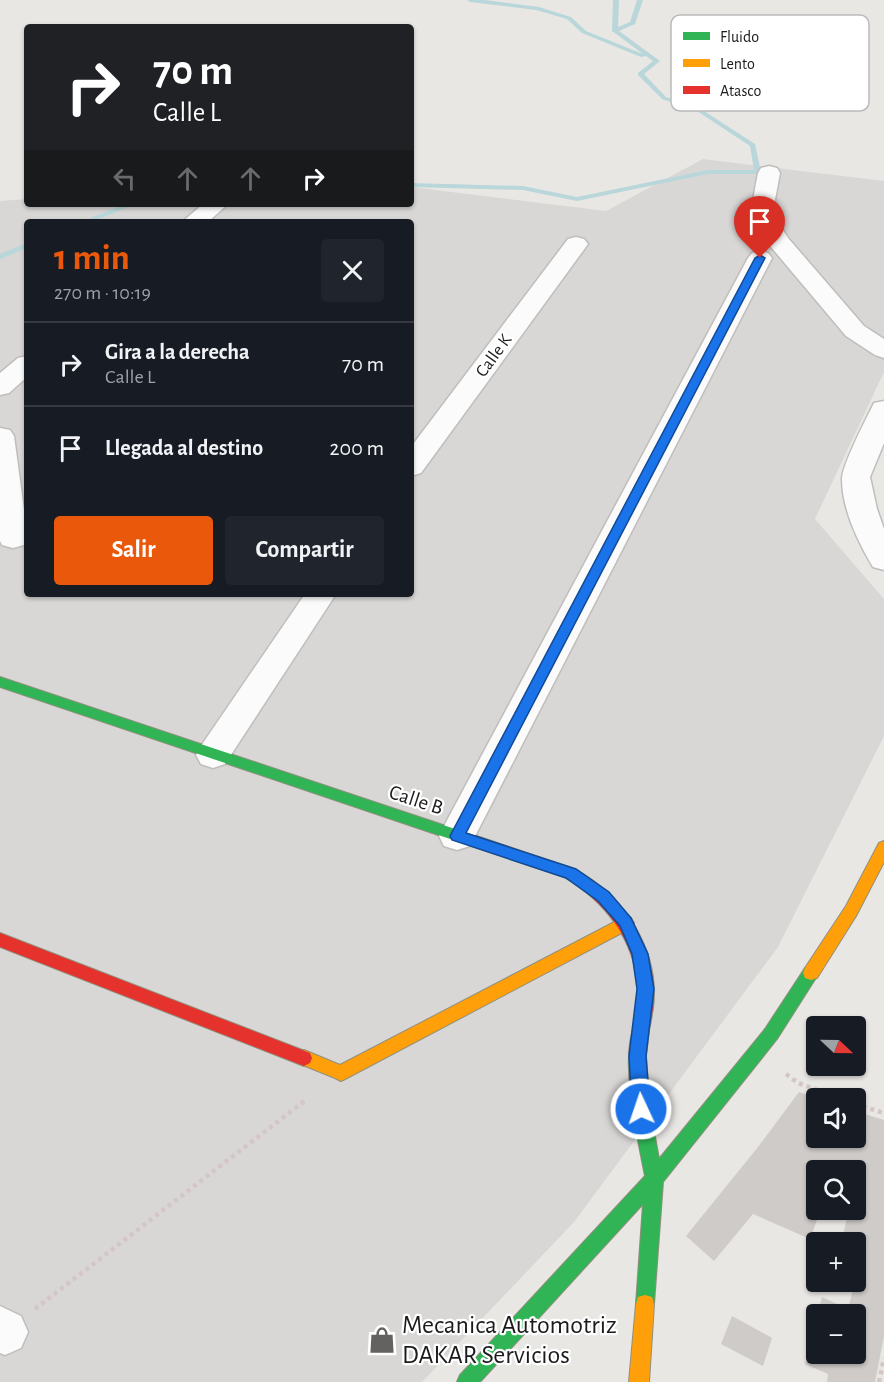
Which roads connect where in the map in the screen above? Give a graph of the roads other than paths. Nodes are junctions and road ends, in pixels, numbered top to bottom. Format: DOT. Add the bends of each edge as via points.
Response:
graph roads {
  1 [pos="770,173"];
  2 [pos="213,207"];
  3 [pos="198,219"];
  4 [pos="576,244"];
  5 [pos="760,258"];
  6 [pos="884,350"];
  7 [pos="24,367"];
  8 [pos="0,387"];
  9 [pos="884,409"];
  10 [pos="0,436"];
  11 [pos="414,463"];
  12 [pos="13,538"];
  13 [pos="884,560"];
  14 [pos="319,597"];
  15 [pos="0,681"];
  16 [pos="213,755"];
  17 [pos="457,836"];
  18 [pos="884,847"];
  19 [pos="626,922"];
  20 [pos="0,940"];
  21 [pos="654,1179"];
  22 [pos="468,1382"];
  23 [pos="639,1382"];
  1 -- 6 [label="street" via="763,205 766,221 778,241 855,331"];
  2 -- 3 [label="street"];
  4 -- 11 [label="street, Calle K"];
  5 -- 17 [label="street"];
  7 -- 8 [label="street"];
  9 -- 13 [label="street" via="856,477 862,509"];
  10 -- 12 [label="street"];
  14 -- 16 [label="street"];
  15 -- 16 [label="street, Calle B"];
  16 -- 17 [label="street, Calle B"];
  17 -- 19 [label="street, Calle B" via="571,874 603,897"];
  18 -- 21 [label="street" via="851,911 771,1034"];
  19 -- 20 [label="street" via="341,1072"];
  19 -- 21 [label="street, Calle B" via="640,954 646,989 638,1056 641,1109"];
  21 -- 22 [label="street"];
  21 -- 23 [label="street, Calle B"];
}
